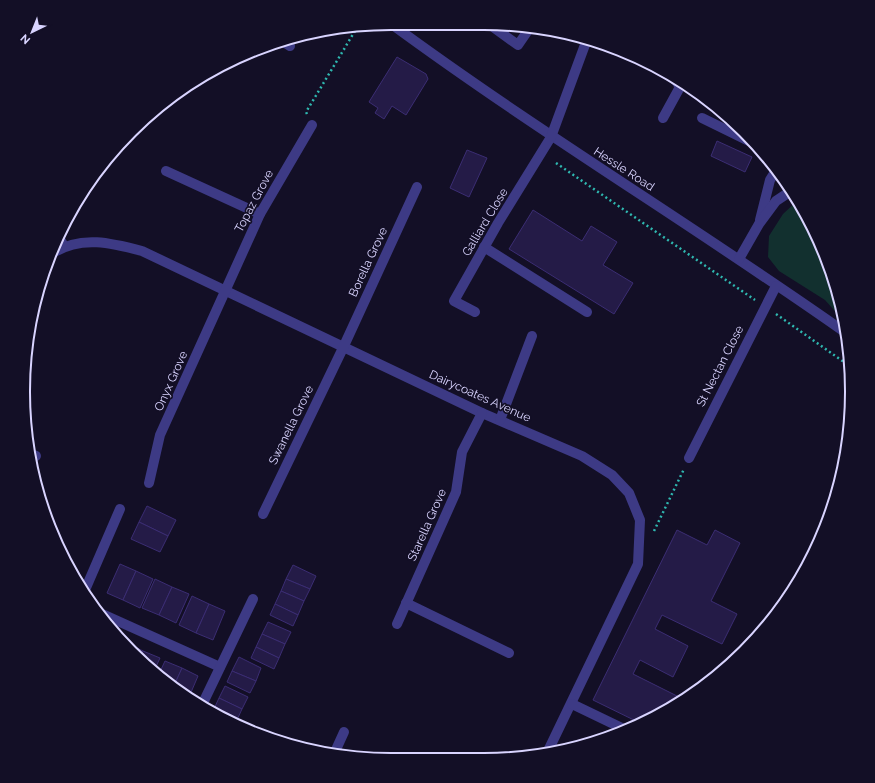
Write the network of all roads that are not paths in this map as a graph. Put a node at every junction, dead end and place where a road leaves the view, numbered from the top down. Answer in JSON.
{"nodes":[{"id":1,"x":400,"y":30,"type":"edge"},
{"id":2,"x":498,"y":31,"type":"edge"},
{"id":3,"x":527,"y":33,"type":"edge"},
{"id":4,"x":585,"y":44,"type":"edge"},
{"id":5,"x":679,"y":88,"type":"edge"},
{"id":6,"x":663,"y":118,"type":"dead end"},
{"id":7,"x":702,"y":118,"type":"dead end"},
{"id":8,"x":312,"y":125,"type":"road end"},
{"id":9,"x":739,"y":136,"type":"edge"},
{"id":10,"x":551,"y":137,"type":"junction"},
{"id":11,"x":166,"y":171,"type":"dead end"},
{"id":12,"x":773,"y":175,"type":"edge"},
{"id":13,"x":417,"y":187,"type":"dead end"},
{"id":14,"x":786,"y":194,"type":"edge"},
{"id":15,"x":260,"y":214,"type":"junction"},
{"id":16,"x":759,"y":224,"type":"junction"},
{"id":17,"x":62,"y":243,"type":"edge"},
{"id":18,"x":64,"y":246,"type":"junction"},
{"id":19,"x":484,"y":247,"type":"junction"},
{"id":20,"x":60,"y":249,"type":"edge"},
{"id":21,"x":739,"y":259,"type":"junction"},
{"id":22,"x":776,"y":286,"type":"junction"},
{"id":23,"x":225,"y":292,"type":"junction"},
{"id":24,"x":475,"y":312,"type":"dead end"},
{"id":25,"x":587,"y":312,"type":"dead end"},
{"id":26,"x":839,"y":330,"type":"edge"},
{"id":27,"x":532,"y":336,"type":"dead end"},
{"id":28,"x":343,"y":348,"type":"junction"},
{"id":29,"x":482,"y":413,"type":"junction"},
{"id":30,"x":500,"y":420,"type":"junction"},
{"id":31,"x":688,"y":458,"type":"road end"},
{"id":32,"x":149,"y":483,"type":"dead end"},
{"id":33,"x":120,"y":509,"type":"dead end"},
{"id":34,"x":263,"y":514,"type":"dead end"},
{"id":35,"x":87,"y":586,"type":"edge"},
{"id":36,"x":253,"y":599,"type":"dead end"},
{"id":37,"x":406,"y":603,"type":"junction"},
{"id":38,"x":109,"y":617,"type":"edge"},
{"id":39,"x":397,"y":624,"type":"dead end"},
{"id":40,"x":509,"y":653,"type":"dead end"},
{"id":41,"x":220,"y":667,"type":"junction"},
{"id":42,"x":204,"y":701,"type":"edge"},
{"id":43,"x":572,"y":704,"type":"junction"},
{"id":44,"x":619,"y":726,"type":"edge"},
{"id":45,"x":344,"y":732,"type":"dead end"},
{"id":46,"x":550,"y":747,"type":"edge"},
{"id":47,"x":336,"y":749,"type":"edge"}],
"edges":[{"from":1,"to":10,"type":"street","name":"Hessle Road"},
{"from":2,"to":3,"type":"street"},
{"from":4,"to":10,"type":"street","name":"Galliard Close"},
{"from":5,"to":6,"type":"street"},
{"from":7,"to":9,"type":"street"},
{"from":8,"to":15,"type":"street","name":"Topaz Grove"},
{"from":10,"to":19,"type":"street","name":"Galliard Close"},
{"from":10,"to":21,"type":"street","name":"Hessle Road"},
{"from":11,"to":15,"type":"street"},
{"from":12,"to":16,"type":"street"},
{"from":13,"to":28,"type":"street","name":"Borella Grove"},
{"from":14,"to":16,"type":"street"},
{"from":15,"to":23,"type":"street","name":"Topaz Grove"},
{"from":16,"to":21,"type":"street"},
{"from":17,"to":18,"type":"street"},
{"from":18,"to":20,"type":"street","name":"Dairycoates Avenue"},
{"from":18,"to":23,"type":"street","name":"Dairycoates Avenue"},
{"from":19,"to":24,"type":"street","name":"Galliard Close"},
{"from":19,"to":25,"type":"street"},
{"from":21,"to":22,"type":"street","name":"Hessle Road"},
{"from":22,"to":26,"type":"street","name":"Hessle Road"},
{"from":22,"to":31,"type":"street","name":"St Nectan Close"},
{"from":23,"to":28,"type":"street","name":"Dairycoates Avenue"},
{"from":23,"to":32,"type":"street","name":"Onyx Grove"},
{"from":27,"to":30,"type":"street"},
{"from":28,"to":29,"type":"street","name":"Dairycoates Avenue"},
{"from":28,"to":34,"type":"street","name":"Swanella Grove"},
{"from":29,"to":30,"type":"street","name":"Dairycoates Avenue"},
{"from":29,"to":37,"type":"street","name":"Starella Grove"},
{"from":30,"to":43,"type":"street","name":"Dairycoates Avenue"},
{"from":33,"to":35,"type":"street"},
{"from":36,"to":41,"type":"street"},
{"from":37,"to":39,"type":"street","name":"Starella Grove"},
{"from":37,"to":40,"type":"street"},
{"from":38,"to":41,"type":"street"},
{"from":41,"to":42,"type":"street"},
{"from":43,"to":44,"type":"street"},
{"from":43,"to":46,"type":"street","name":"Dairycoates Avenue"},
{"from":45,"to":47,"type":"street"}]}
